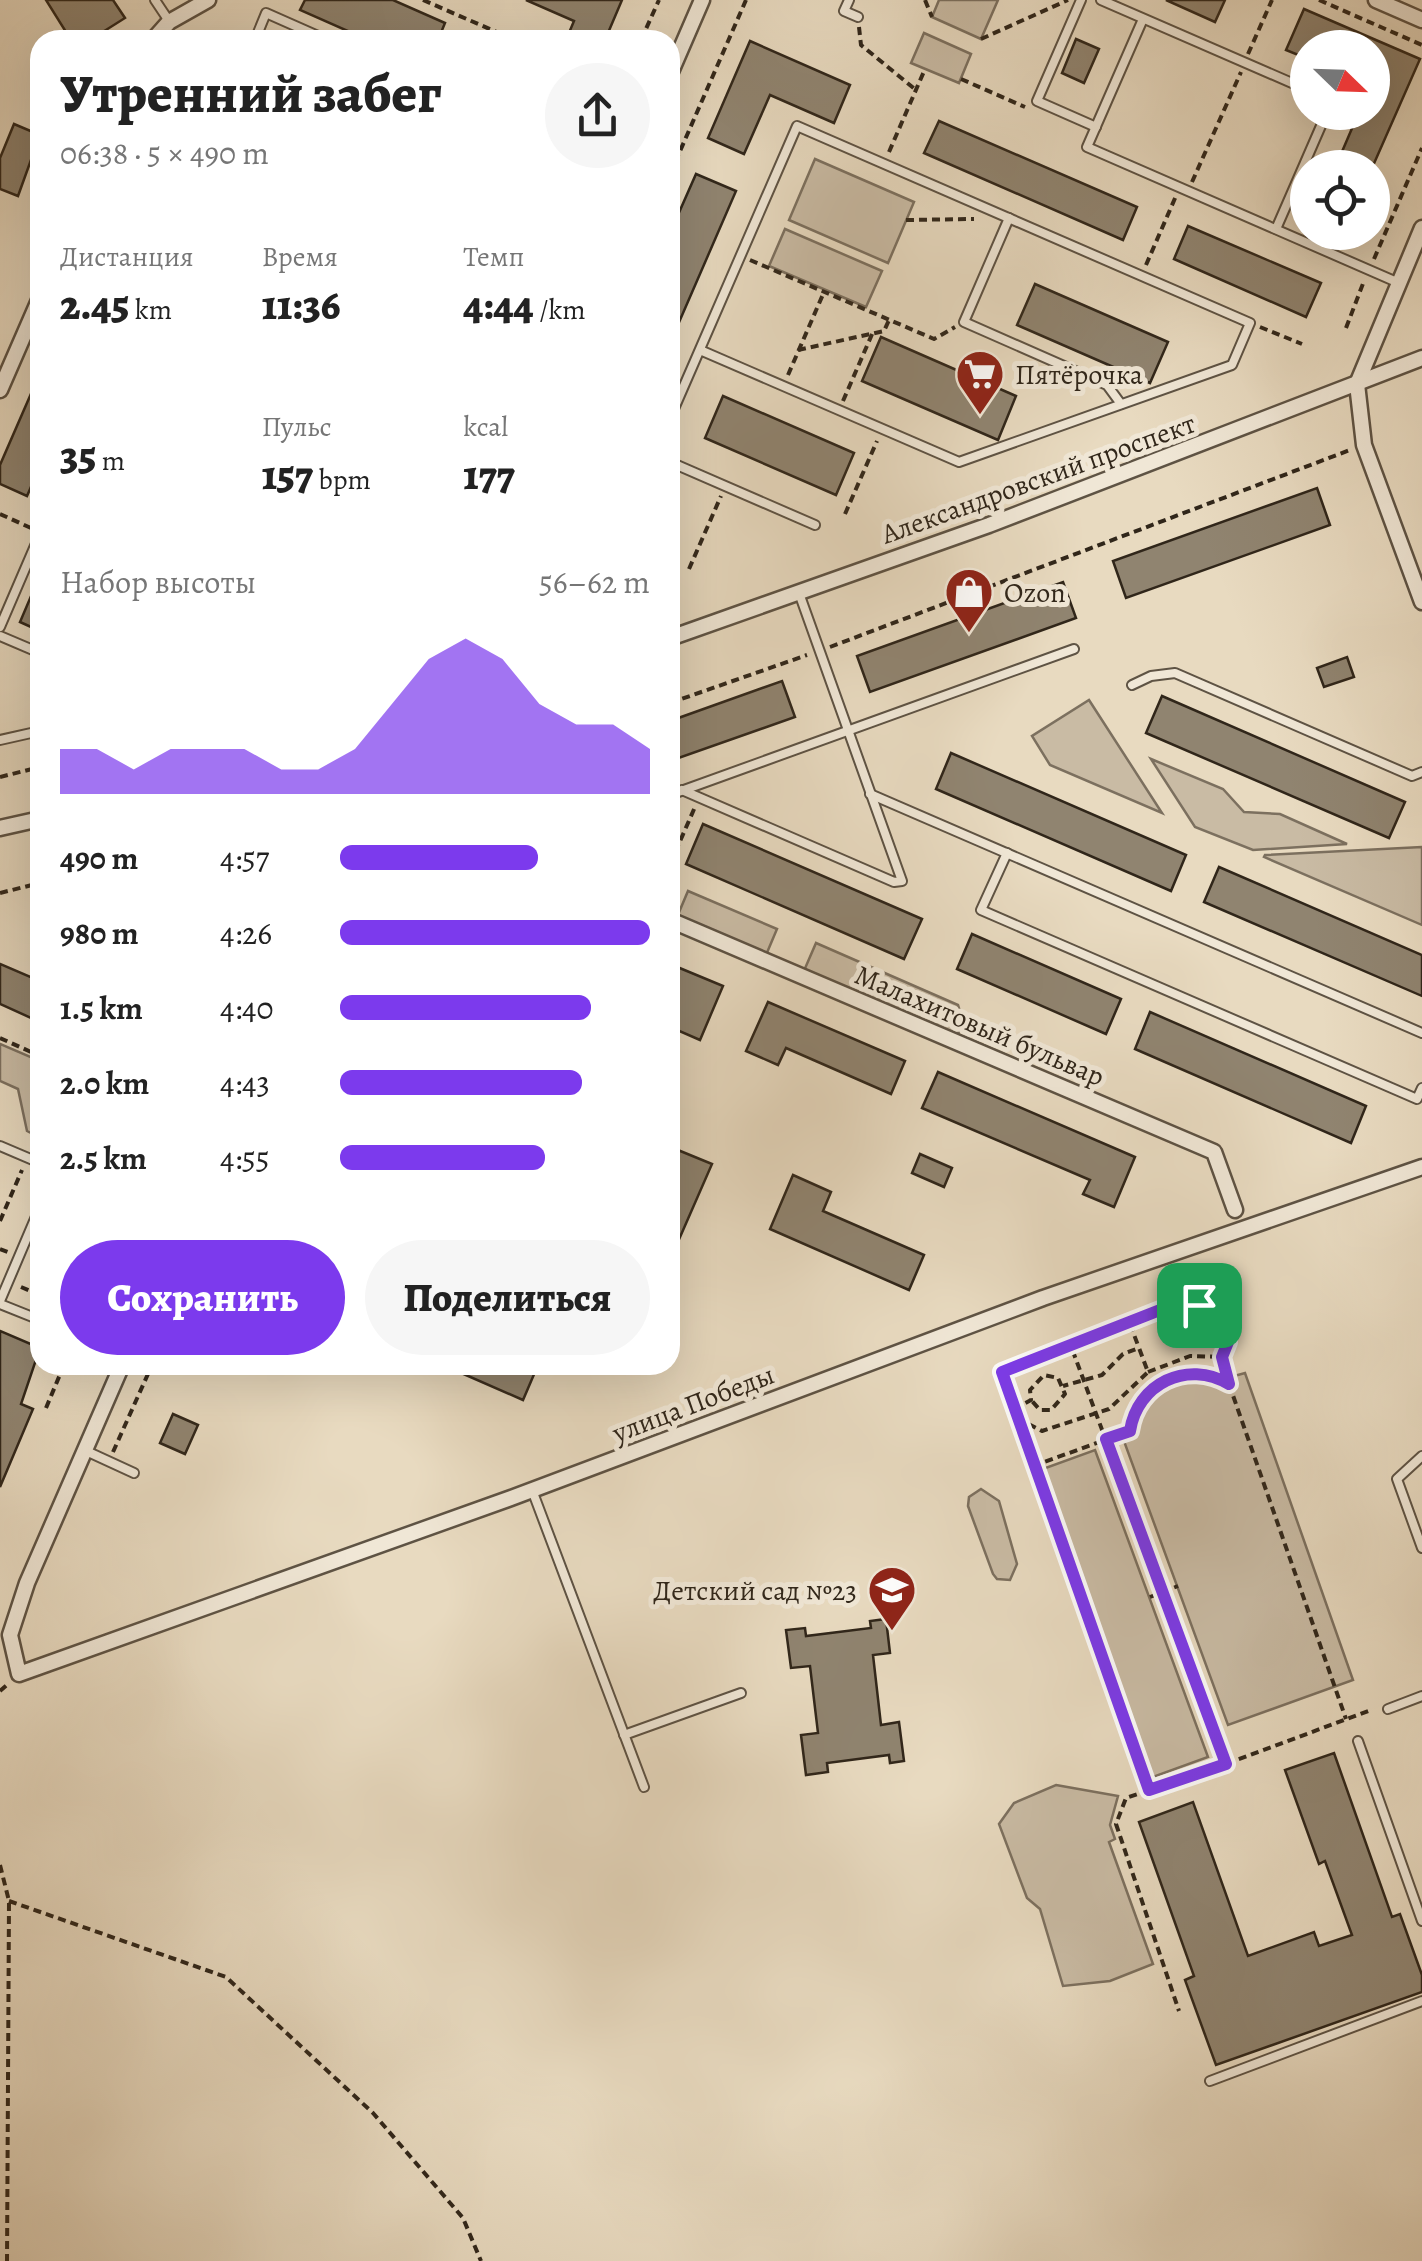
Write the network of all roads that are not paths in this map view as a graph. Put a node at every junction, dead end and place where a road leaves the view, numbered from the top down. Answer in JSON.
{"nodes":[{"id":1,"x":155,"y":0,"type":"edge"},
{"id":2,"x":208,"y":0,"type":"edge"},
{"id":3,"x":702,"y":0,"type":"edge"},
{"id":4,"x":849,"y":0,"type":"edge"},
{"id":5,"x":1081,"y":0,"type":"edge"},
{"id":6,"x":1100,"y":0,"type":"edge"},
{"id":7,"x":1376,"y":0,"type":"edge"},
{"id":8,"x":858,"y":17,"type":"road end"},
{"id":9,"x":1143,"y":18,"type":"junction"},
{"id":10,"x":1422,"y":20,"type":"edge"},
{"id":11,"x":169,"y":22,"type":"junction"},
{"id":12,"x":161,"y":30,"type":"edge"},
{"id":13,"x":258,"y":30,"type":"edge"},
{"id":14,"x":304,"y":30,"type":"edge"},
{"id":15,"x":680,"y":51,"type":"edge"},
{"id":16,"x":1290,"y":82,"type":"edge"},
{"id":17,"x":1096,"y":127,"type":"junction"},
{"id":18,"x":1319,"y":130,"type":"edge"},
{"id":19,"x":1009,"y":218,"type":"junction"},
{"id":20,"x":1422,"y":228,"type":"edge"},
{"id":21,"x":1276,"y":229,"type":"junction"},
{"id":22,"x":1399,"y":283,"type":"junction"},
{"id":23,"x":30,"y":321,"type":"edge"},
{"id":24,"x":700,"y":350,"type":"junction"},
{"id":25,"x":1422,"y":358,"type":"edge"},
{"id":26,"x":1358,"y":384,"type":"junction"},
{"id":27,"x":0,"y":390,"type":"edge"},
{"id":28,"x":682,"y":392,"type":"joint"},
{"id":29,"x":680,"y":396,"type":"edge"},
{"id":30,"x":1122,"y":404,"type":"junction"},
{"id":31,"x":680,"y":466,"type":"edge"},
{"id":32,"x":815,"y":525,"type":"dead end"},
{"id":33,"x":30,"y":567,"type":"edge"},
{"id":34,"x":799,"y":594,"type":"junction"},
{"id":35,"x":1422,"y":602,"type":"edge"},
{"id":36,"x":0,"y":627,"type":"edge"},
{"id":37,"x":680,"y":635,"type":"edge"},
{"id":38,"x":0,"y":636,"type":"edge"},
{"id":39,"x":1074,"y":649,"type":"dead end"},
{"id":40,"x":30,"y":650,"type":"edge"},
{"id":41,"x":1132,"y":685,"type":"dead end"},
{"id":42,"x":848,"y":731,"type":"junction"},
{"id":43,"x":30,"y":733,"type":"edge"},
{"id":44,"x":0,"y":740,"type":"edge"},
{"id":45,"x":1422,"y":772,"type":"edge"},
{"id":46,"x":682,"y":790,"type":"joint"},
{"id":47,"x":870,"y":794,"type":"junction"},
{"id":48,"x":30,"y":821,"type":"edge"},
{"id":49,"x":0,"y":828,"type":"edge"},
{"id":50,"x":1006,"y":853,"type":"junction"},
{"id":51,"x":680,"y":924,"type":"edge"},
{"id":52,"x":1422,"y":1033,"type":"edge"},
{"id":53,"x":1422,"y":1088,"type":"edge"},
{"id":54,"x":0,"y":1146,"type":"edge"},
{"id":55,"x":30,"y":1159,"type":"edge"},
{"id":56,"x":1422,"y":1167,"type":"edge"},
{"id":57,"x":1236,"y":1210,"type":"dead end"},
{"id":58,"x":30,"y":1230,"type":"edge"},
{"id":59,"x":0,"y":1302,"type":"edge"},
{"id":60,"x":30,"y":1316,"type":"edge"},
{"id":61,"x":118,"y":1375,"type":"edge"},
{"id":62,"x":84,"y":1450,"type":"junction"},
{"id":63,"x":1422,"y":1456,"type":"edge"},
{"id":64,"x":134,"y":1473,"type":"dead end"},
{"id":65,"x":532,"y":1490,"type":"junction"},
{"id":66,"x":1422,"y":1548,"type":"edge"},
{"id":67,"x":741,"y":1693,"type":"dead end"},
{"id":68,"x":1422,"y":1696,"type":"edge"},
{"id":69,"x":1388,"y":1709,"type":"dead end"},
{"id":70,"x":624,"y":1736,"type":"junction"},
{"id":71,"x":1358,"y":1741,"type":"dead end"},
{"id":72,"x":644,"y":1788,"type":"dead end"},
{"id":73,"x":1422,"y":1922,"type":"edge"},
{"id":74,"x":1422,"y":2002,"type":"edge"},
{"id":75,"x":1210,"y":2082,"type":"dead end"}],
"edges":[{"from":1,"to":11,"type":"lane"},
{"from":2,"to":11,"type":"street"},
{"from":3,"to":15,"type":"street"},
{"from":4,"to":8,"type":"lane"},
{"from":5,"to":17,"type":"lane"},
{"from":6,"to":9,"type":"lane"},
{"from":7,"to":10,"type":"street"},
{"from":9,"to":16,"type":"lane"},
{"from":9,"to":17,"type":"lane"},
{"from":11,"to":12,"type":"street"},
{"from":13,"to":14,"type":"lane"},
{"from":17,"to":21,"type":"lane"},
{"from":18,"to":21,"type":"lane"},
{"from":19,"to":24,"type":"lane"},
{"from":19,"to":30,"type":"lane"},
{"from":19,"to":30,"type":"lane"},
{"from":20,"to":22,"type":"street"},
{"from":21,"to":22,"type":"lane"},
{"from":22,"to":26,"type":"street"},
{"from":23,"to":27,"type":"street"},
{"from":24,"to":28,"type":"lane"},
{"from":24,"to":30,"type":"lane"},
{"from":25,"to":26,"type":"street","name":"Александровский проспект"},
{"from":26,"to":34,"type":"street","name":"Александровский проспект"},
{"from":26,"to":35,"type":"street"},
{"from":28,"to":29,"type":"lane"},
{"from":31,"to":32,"type":"lane"},
{"from":33,"to":36,"type":"lane"},
{"from":34,"to":37,"type":"street","name":"Александровский проспект"},
{"from":34,"to":42,"type":"lane"},
{"from":38,"to":40,"type":"lane"},
{"from":39,"to":42,"type":"lane"},
{"from":41,"to":45,"type":"lane"},
{"from":42,"to":46,"type":"lane"},
{"from":42,"to":47,"type":"lane"},
{"from":43,"to":44,"type":"lane"},
{"from":46,"to":47,"type":"lane"},
{"from":47,"to":50,"type":"lane"},
{"from":48,"to":49,"type":"street"},
{"from":50,"to":52,"type":"lane"},
{"from":50,"to":53,"type":"lane"},
{"from":51,"to":57,"type":"street","name":"Малахитовый бульвар"},
{"from":54,"to":55,"type":"lane"},
{"from":56,"to":65,"type":"street","name":"улица Победы"},
{"from":58,"to":59,"type":"lane"},
{"from":59,"to":60,"type":"lane"},
{"from":61,"to":62,"type":"street"},
{"from":62,"to":64,"type":"lane"},
{"from":62,"to":65,"type":"street","name":"улица Победы"},
{"from":63,"to":66,"type":"lane"},
{"from":65,"to":70,"type":"lane"},
{"from":67,"to":70,"type":"lane"},
{"from":68,"to":69,"type":"lane"},
{"from":70,"to":72,"type":"lane"},
{"from":71,"to":73,"type":"lane"},
{"from":74,"to":75,"type":"lane"}]}
